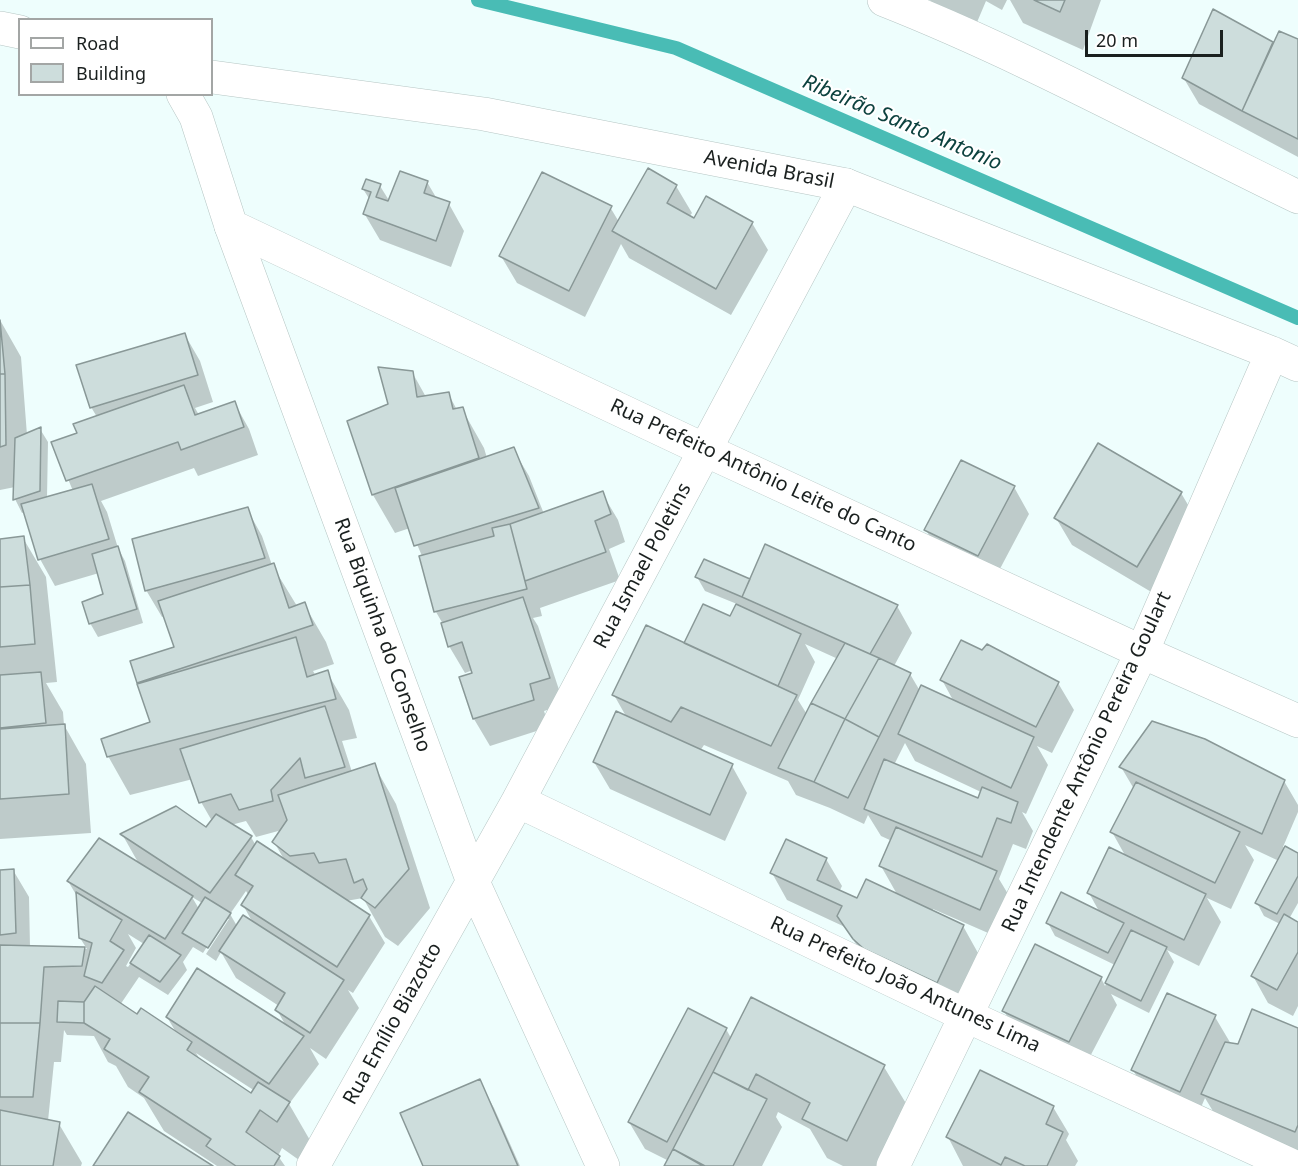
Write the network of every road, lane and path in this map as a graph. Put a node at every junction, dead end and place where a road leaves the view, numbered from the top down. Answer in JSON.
{"nodes":[{"id":1,"x":884,"y":0,"type":"edge"},
{"id":2,"x":0,"y":28,"type":"edge"},
{"id":3,"x":18,"y":32,"type":"edge"},
{"id":4,"x":213,"y":77,"type":"edge"},
{"id":5,"x":184,"y":96,"type":"edge"},
{"id":6,"x":846,"y":185,"type":"junction"},
{"id":7,"x":1298,"y":197,"type":"edge"},
{"id":8,"x":231,"y":226,"type":"junction"},
{"id":9,"x":1285,"y":359,"type":"edge"},
{"id":10,"x":704,"y":449,"type":"junction"},
{"id":11,"x":1142,"y":652,"type":"junction"},
{"id":12,"x":1298,"y":721,"type":"edge"},
{"id":13,"x":518,"y":801,"type":"junction"},
{"id":14,"x":473,"y":882,"type":"junction"},
{"id":15,"x":967,"y":1016,"type":"junction"},
{"id":16,"x":313,"y":1166,"type":"edge"},
{"id":17,"x":603,"y":1166,"type":"edge"},
{"id":18,"x":893,"y":1166,"type":"edge"},
{"id":19,"x":1293,"y":1166,"type":"edge"}],
"edges":[{"from":1,"to":7,"type":"street"},
{"from":2,"to":3,"type":"street"},
{"from":4,"to":6,"type":"street","name":"Avenida Brasil"},
{"from":5,"to":8,"type":"street","name":"Rua Biquinha do Conselho"},
{"from":6,"to":9,"type":"street","name":"Avenida Brasil"},
{"from":6,"to":10,"type":"street","name":"Rua Ismael Poletins"},
{"from":8,"to":10,"type":"street","name":"Rua Prefeito Antônio Leite do Canto"},
{"from":8,"to":14,"type":"street","name":"Rua Biquinha do Conselho"},
{"from":9,"to":11,"type":"street","name":"Rua Intendente Antônio Pereira Goulart"},
{"from":10,"to":11,"type":"street","name":"Rua Prefeito Antônio Leite do Canto"},
{"from":10,"to":13,"type":"street","name":"Rua Ismael Poletins"},
{"from":11,"to":12,"type":"street","name":"Rua Prefeito Antônio Leite do Canto"},
{"from":11,"to":15,"type":"street","name":"Rua Intendente Antônio Pereira Goulart"},
{"from":13,"to":14,"type":"street","name":"Rua Ismael Poletins"},
{"from":13,"to":15,"type":"street","name":"Rua Prefeito João Antunes Lima"},
{"from":14,"to":16,"type":"street","name":"Rua Emílio Biazotto"},
{"from":14,"to":17,"type":"street","name":"Rua Biquinha do Conselho"},
{"from":15,"to":18,"type":"street","name":"Rua Intendente Antônio Pereira Goulart"},
{"from":15,"to":19,"type":"street","name":"Rua Prefeito João Antunes Lima"}]}
